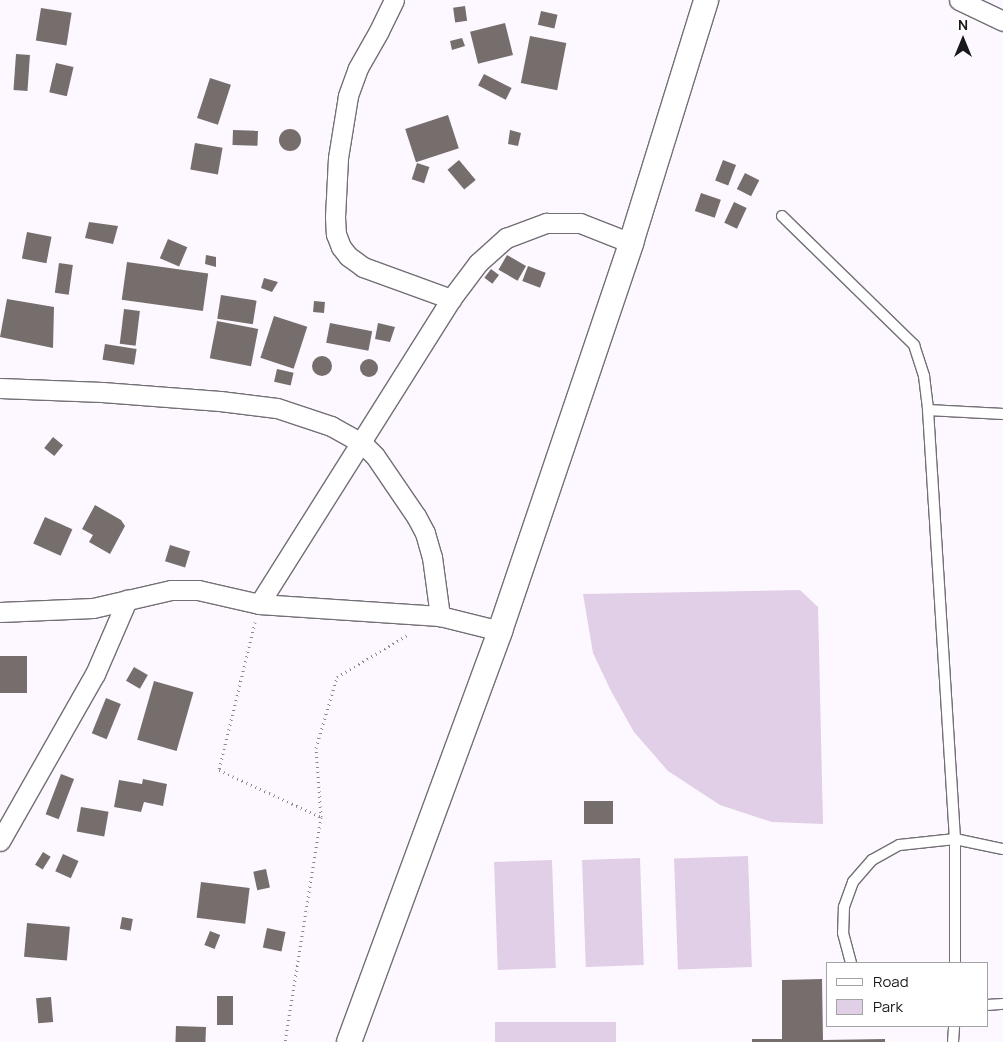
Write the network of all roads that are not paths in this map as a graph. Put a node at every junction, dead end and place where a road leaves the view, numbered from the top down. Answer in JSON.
{"nodes":[{"id":1,"x":394,"y":0,"type":"edge"},
{"id":2,"x":706,"y":0,"type":"edge"},
{"id":3,"x":959,"y":0,"type":"edge"},
{"id":4,"x":1003,"y":21,"type":"edge"},
{"id":5,"x":782,"y":216,"type":"dead end"},
{"id":6,"x":630,"y":243,"type":"junction"},
{"id":7,"x":451,"y":299,"type":"junction"},
{"id":8,"x":0,"y":388,"type":"edge"},
{"id":9,"x":928,"y":410,"type":"junction"},
{"id":10,"x":1003,"y":414,"type":"edge"},
{"id":11,"x":362,"y":443,"type":"junction"},
{"id":12,"x":127,"y":600,"type":"junction"},
{"id":13,"x":259,"y":604,"type":"junction"},
{"id":14,"x":0,"y":612,"type":"edge"},
{"id":15,"x":440,"y":616,"type":"junction"},
{"id":16,"x":500,"y":631,"type":"junction"},
{"id":17,"x":955,"y":839,"type":"junction"},
{"id":18,"x":0,"y":841,"type":"edge"},
{"id":19,"x":1003,"y":849,"type":"edge"},
{"id":20,"x":851,"y":962,"type":"edge"},
{"id":21,"x":955,"y":962,"type":"edge"},
{"id":22,"x":1003,"y":1004,"type":"edge"},
{"id":23,"x":988,"y":1005,"type":"edge"},
{"id":24,"x":954,"y":1027,"type":"edge"},
{"id":25,"x":349,"y":1042,"type":"edge"},
{"id":26,"x":953,"y":1042,"type":"edge"}],
"edges":[{"from":1,"to":7,"type":"street"},
{"from":2,"to":6,"type":"street"},
{"from":3,"to":4,"type":"street"},
{"from":5,"to":9,"type":"lane"},
{"from":6,"to":7,"type":"street"},
{"from":6,"to":16,"type":"street"},
{"from":7,"to":11,"type":"street"},
{"from":8,"to":11,"type":"street"},
{"from":9,"to":10,"type":"lane"},
{"from":9,"to":17,"type":"lane"},
{"from":11,"to":13,"type":"street"},
{"from":11,"to":15,"type":"street"},
{"from":12,"to":13,"type":"street"},
{"from":12,"to":14,"type":"street"},
{"from":12,"to":18,"type":"street"},
{"from":13,"to":15,"type":"street"},
{"from":15,"to":16,"type":"street"},
{"from":16,"to":25,"type":"street"},
{"from":17,"to":19,"type":"lane"},
{"from":17,"to":20,"type":"lane"},
{"from":17,"to":21,"type":"lane"},
{"from":22,"to":23,"type":"lane"},
{"from":24,"to":26,"type":"lane"}]}
